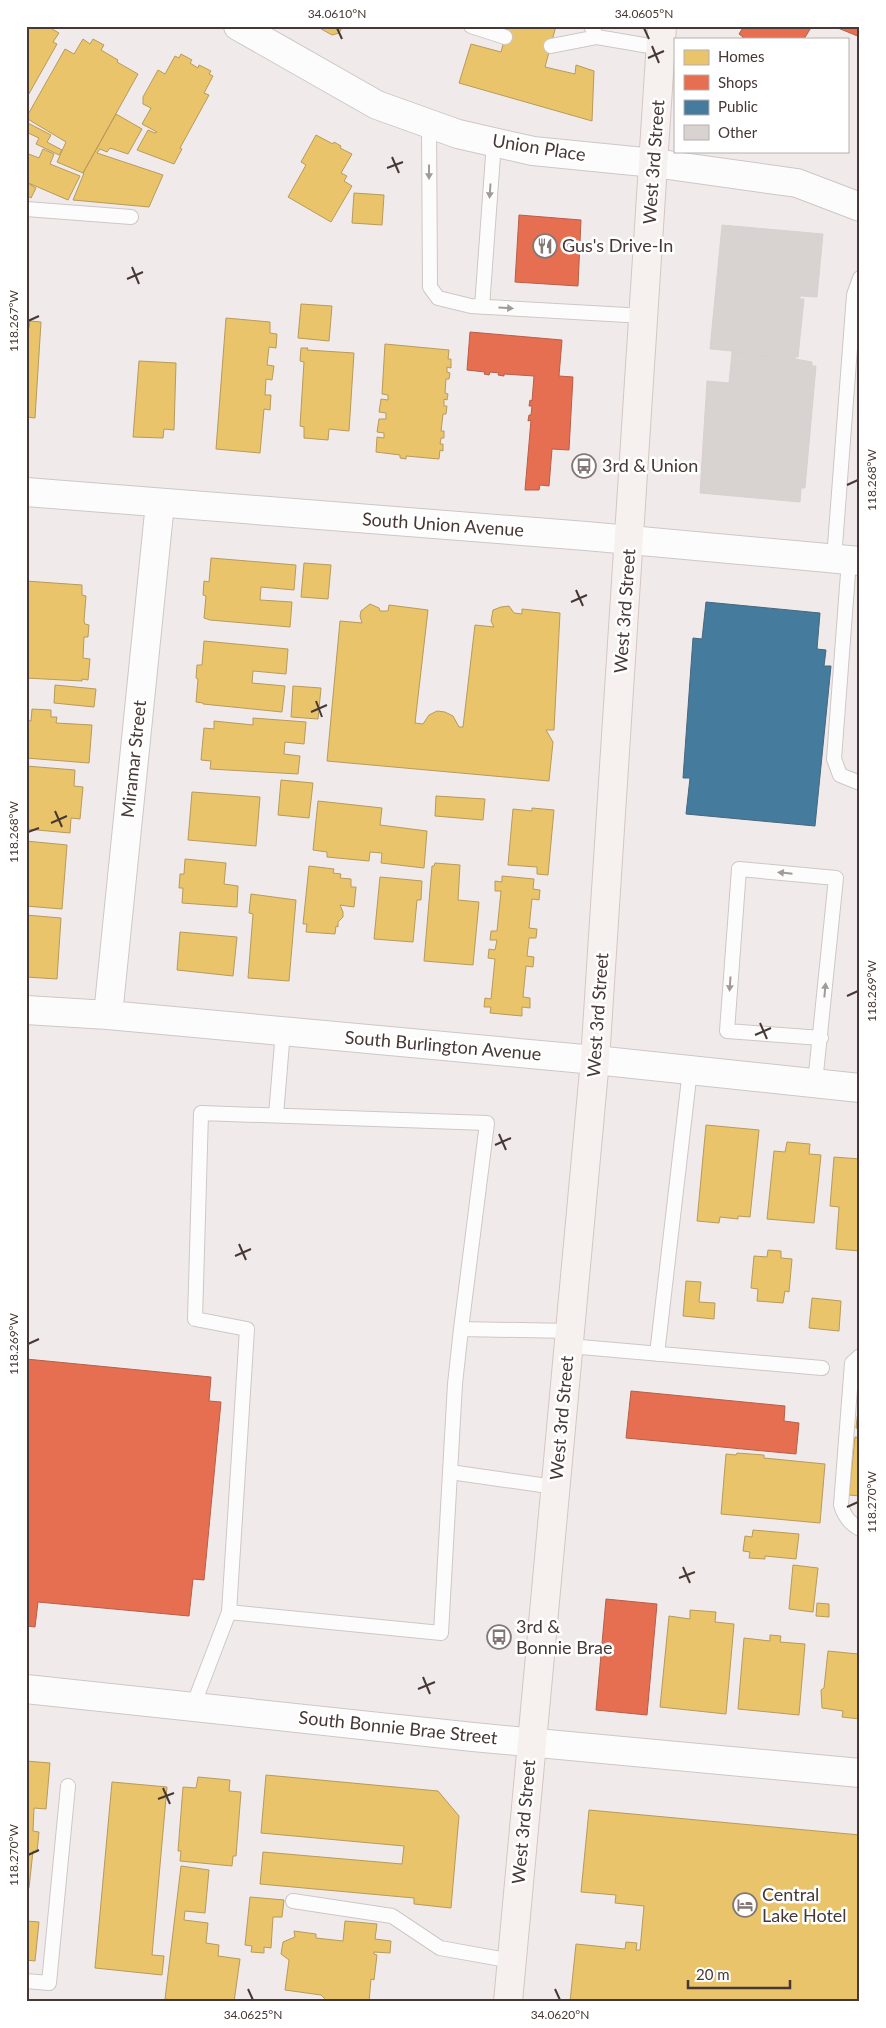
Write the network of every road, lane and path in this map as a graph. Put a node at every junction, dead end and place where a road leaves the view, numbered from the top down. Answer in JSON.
{"nodes":[{"id":1,"x":238,"y":26,"type":"edge"},
{"id":2,"x":471,"y":26,"type":"edge"},
{"id":3,"x":594,"y":32,"type":"edge"},
{"id":4,"x":505,"y":37,"type":"dead end"},
{"id":5,"x":662,"y":37,"type":"edge"},
{"id":6,"x":551,"y":46,"type":"dead end"},
{"id":7,"x":429,"y":124,"type":"junction"},
{"id":8,"x":494,"y":142,"type":"junction"},
{"id":9,"x":654,"y":163,"type":"junction"},
{"id":10,"x":860,"y":207,"type":"edge"},
{"id":11,"x":26,"y":209,"type":"edge"},
{"id":12,"x":131,"y":217,"type":"dead end"},
{"id":13,"x":860,"y":278,"type":"edge"},
{"id":14,"x":482,"y":307,"type":"junction"},
{"id":15,"x":644,"y":316,"type":"junction"},
{"id":16,"x":26,"y":492,"type":"edge"},
{"id":17,"x":160,"y":503,"type":"junction"},
{"id":18,"x":630,"y":540,"type":"junction"},
{"id":19,"x":848,"y":560,"type":"edge"},
{"id":20,"x":860,"y":783,"type":"edge"},
{"id":21,"x":26,"y":1010,"type":"edge"},
{"id":22,"x":108,"y":1015,"type":"junction"},
{"id":23,"x":283,"y":1031,"type":"junction"},
{"id":24,"x":821,"y":1038,"type":"junction"},
{"id":25,"x":595,"y":1060,"type":"junction"},
{"id":26,"x":690,"y":1070,"type":"junction"},
{"id":27,"x":815,"y":1083,"type":"junction"},
{"id":28,"x":860,"y":1088,"type":"edge"},
{"id":29,"x":276,"y":1115,"type":"junction"},
{"id":30,"x":460,"y":1328,"type":"junction"},
{"id":31,"x":569,"y":1338,"type":"junction"},
{"id":32,"x":657,"y":1354,"type":"junction"},
{"id":33,"x":860,"y":1356,"type":"edge"},
{"id":34,"x":822,"y":1368,"type":"dead end"},
{"id":35,"x":450,"y":1472,"type":"junction"},
{"id":36,"x":556,"y":1487,"type":"junction"},
{"id":37,"x":860,"y":1529,"type":"edge"},
{"id":38,"x":229,"y":1612,"type":"junction"},
{"id":39,"x":26,"y":1689,"type":"edge"},
{"id":40,"x":193,"y":1706,"type":"junction"},
{"id":41,"x":532,"y":1742,"type":"junction"},
{"id":42,"x":860,"y":1773,"type":"edge"},
{"id":43,"x":68,"y":1786,"type":"dead end"},
{"id":44,"x":293,"y":1901,"type":"dead end"},
{"id":45,"x":512,"y":1960,"type":"junction"},
{"id":46,"x":26,"y":1981,"type":"edge"},
{"id":47,"x":508,"y":2002,"type":"edge"}],
"edges":[{"from":1,"to":7,"type":"street","name":"Union Place"},
{"from":2,"to":4,"type":"lane"},
{"from":3,"to":5,"type":"lane"},
{"from":3,"to":6,"type":"lane"},
{"from":5,"to":9,"type":"main road","name":"West 3rd Street"},
{"from":7,"to":8,"type":"street","name":"Union Place"},
{"from":7,"to":14,"type":"lane","one_way":true},
{"from":8,"to":9,"type":"street","name":"Union Place"},
{"from":8,"to":14,"type":"lane","one_way":true},
{"from":9,"to":10,"type":"street","name":"Union Place"},
{"from":9,"to":15,"type":"main road","name":"West 3rd Street"},
{"from":11,"to":12,"type":"lane"},
{"from":13,"to":19,"type":"lane"},
{"from":14,"to":15,"type":"lane","one_way":true},
{"from":15,"to":18,"type":"main road","name":"West 3rd Street"},
{"from":16,"to":17,"type":"street","name":"South Union Avenue"},
{"from":17,"to":18,"type":"street","name":"South Union Avenue"},
{"from":17,"to":22,"type":"street","name":"Miramar Street"},
{"from":18,"to":19,"type":"street","name":"South Union Avenue"},
{"from":18,"to":25,"type":"main road","name":"West 3rd Street"},
{"from":19,"to":20,"type":"lane"},
{"from":21,"to":22,"type":"street","name":"South Burlington Avenue"},
{"from":22,"to":23,"type":"street","name":"South Burlington Avenue"},
{"from":23,"to":25,"type":"street","name":"South Burlington Avenue"},
{"from":23,"to":29,"type":"lane"},
{"from":24,"to":24,"type":"lane","one_way":true},
{"from":24,"to":27,"type":"lane"},
{"from":25,"to":26,"type":"street","name":"South Burlington Avenue"},
{"from":25,"to":31,"type":"main road","name":"West 3rd Street"},
{"from":26,"to":27,"type":"street","name":"South Burlington Avenue"},
{"from":26,"to":32,"type":"lane"},
{"from":27,"to":28,"type":"street","name":"South Burlington Avenue"},
{"from":29,"to":30,"type":"lane"},
{"from":29,"to":38,"type":"lane"},
{"from":30,"to":31,"type":"lane"},
{"from":30,"to":35,"type":"lane"},
{"from":31,"to":32,"type":"lane"},
{"from":31,"to":36,"type":"main road","name":"West 3rd Street"},
{"from":32,"to":34,"type":"lane"},
{"from":33,"to":37,"type":"lane"},
{"from":35,"to":36,"type":"lane"},
{"from":35,"to":38,"type":"lane"},
{"from":36,"to":41,"type":"main road","name":"West 3rd Street"},
{"from":38,"to":40,"type":"lane"},
{"from":39,"to":40,"type":"street","name":"South Bonnie Brae Street"},
{"from":40,"to":41,"type":"street","name":"South Bonnie Brae Street"},
{"from":41,"to":42,"type":"street","name":"South Bonnie Brae Street"},
{"from":41,"to":45,"type":"main road","name":"West 3rd Street"},
{"from":43,"to":46,"type":"lane"},
{"from":44,"to":45,"type":"lane"},
{"from":45,"to":47,"type":"main road","name":"West 3rd Street"}]}
